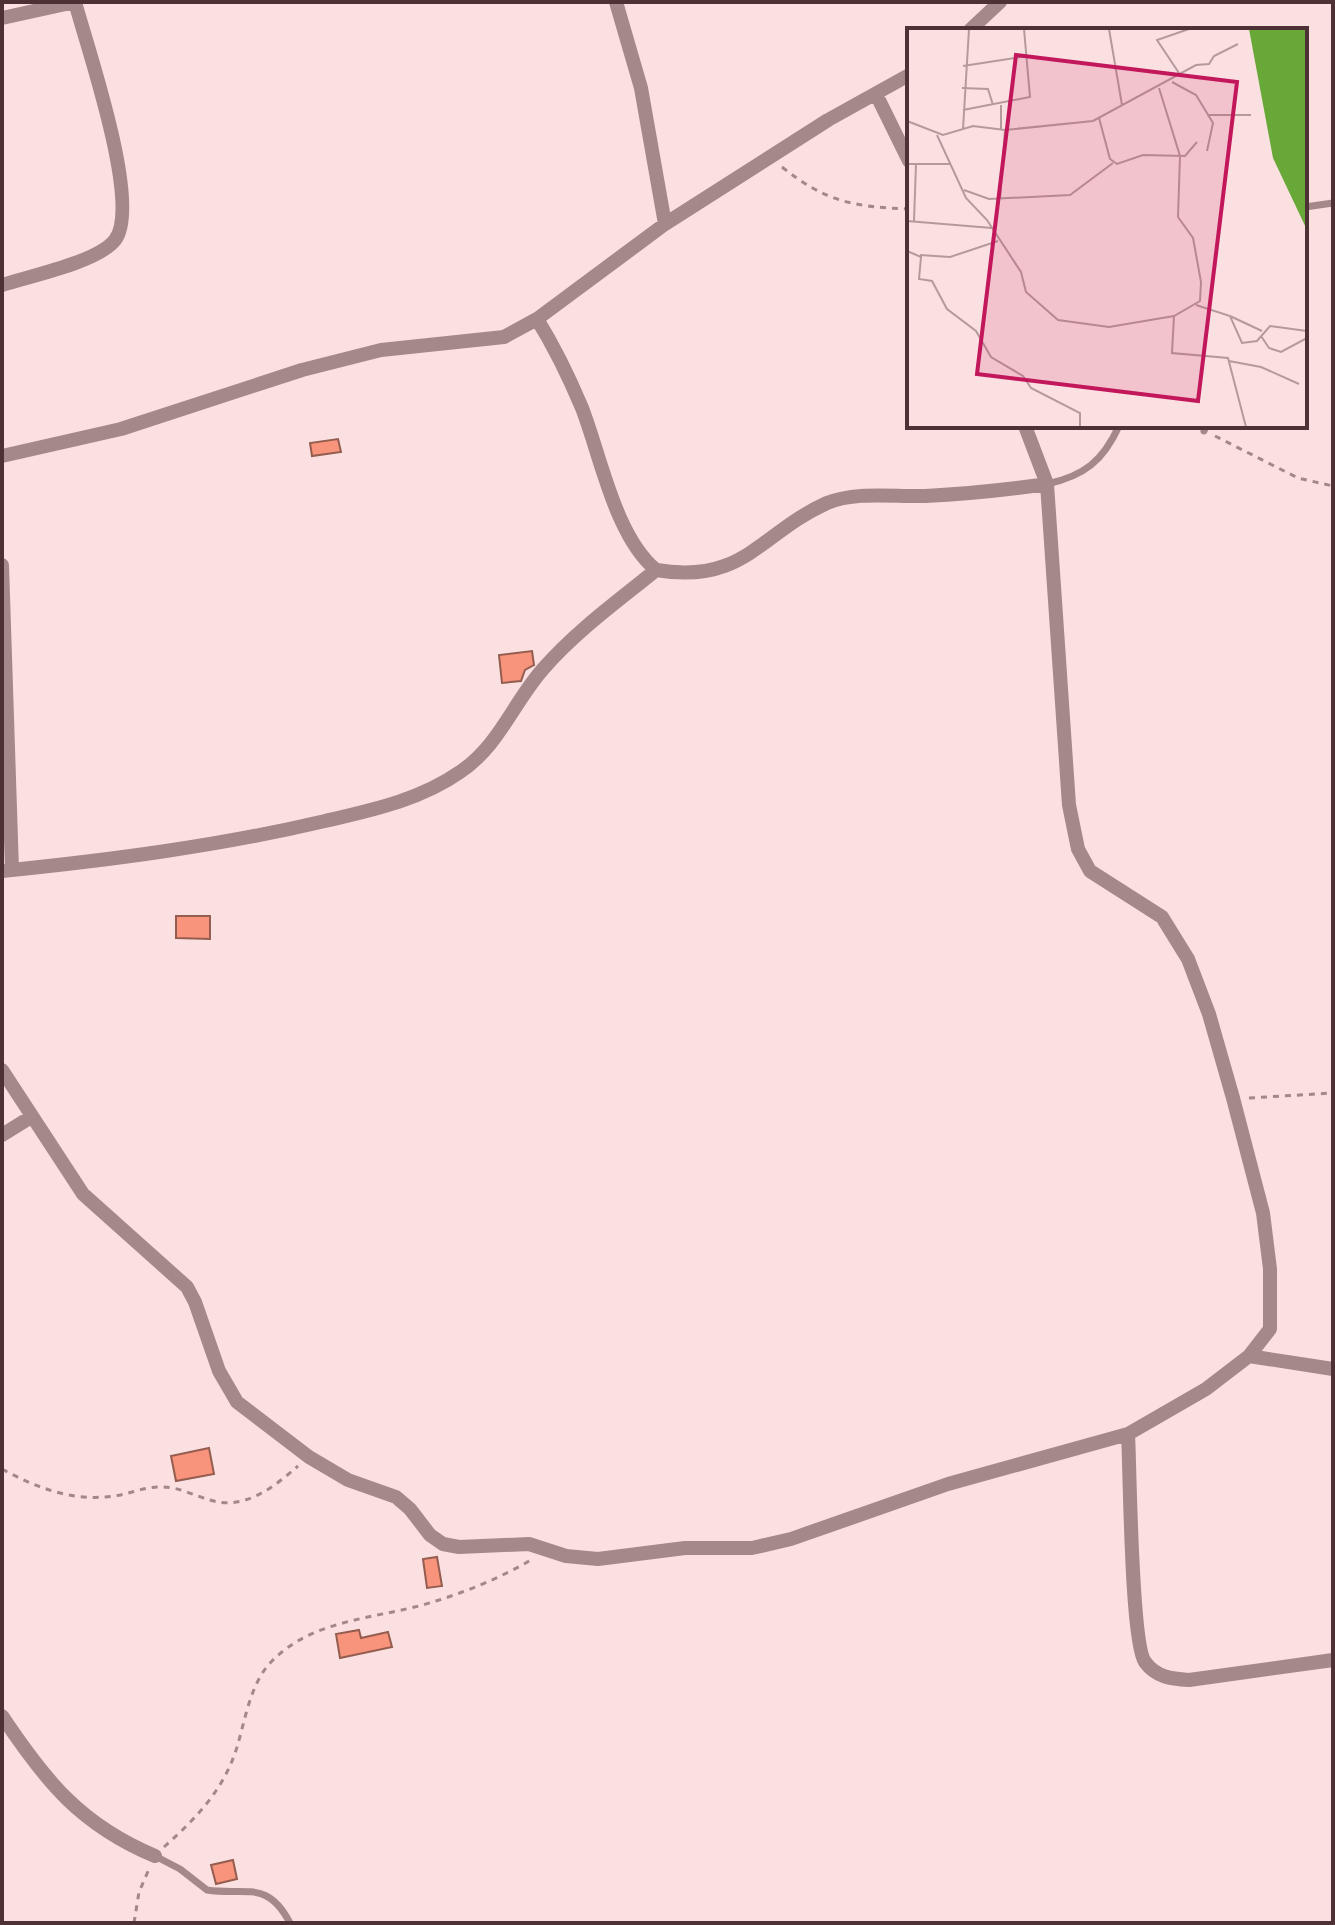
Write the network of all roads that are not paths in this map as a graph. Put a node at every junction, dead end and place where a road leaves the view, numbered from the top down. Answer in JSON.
{"nodes":[{"id":1,"x":75,"y":2,"type":"edge"},
{"id":2,"x":616,"y":2,"type":"edge"},
{"id":3,"x":995,"y":4,"type":"edge"},
{"id":4,"x":2,"y":18,"type":"edge"},
{"id":5,"x":972,"y":28,"type":"edge"},
{"id":6,"x":907,"y":76,"type":"edge"},
{"id":7,"x":876,"y":94,"type":"junction"},
{"id":8,"x":907,"y":157,"type":"edge"},
{"id":9,"x":1333,"y":203,"type":"edge"},
{"id":10,"x":1307,"y":207,"type":"edge"},
{"id":11,"x":665,"y":224,"type":"junction"},
{"id":12,"x":2,"y":285,"type":"edge"},
{"id":13,"x":537,"y":319,"type":"junction"},
{"id":14,"x":1026,"y":428,"type":"edge"},
{"id":15,"x":1118,"y":428,"type":"edge"},
{"id":16,"x":2,"y":456,"type":"edge"},
{"id":17,"x":1047,"y":484,"type":"junction"},
{"id":18,"x":2,"y":565,"type":"edge"},
{"id":19,"x":656,"y":570,"type":"junction"},
{"id":20,"x":7,"y":870,"type":"edge"},
{"id":21,"x":2,"y":1070,"type":"edge"},
{"id":22,"x":31,"y":1117,"type":"junction"},
{"id":23,"x":2,"y":1135,"type":"edge"},
{"id":24,"x":1249,"y":1356,"type":"junction"},
{"id":25,"x":1333,"y":1369,"type":"edge"},
{"id":26,"x":1128,"y":1434,"type":"junction"},
{"id":27,"x":1333,"y":1660,"type":"edge"},
{"id":28,"x":2,"y":1716,"type":"edge"},
{"id":29,"x":155,"y":1856,"type":"joint"},
{"id":30,"x":290,"y":1923,"type":"edge"}],
"edges":[{"from":1,"to":4,"type":"street"},
{"from":1,"to":12,"type":"street"},
{"from":2,"to":11,"type":"street"},
{"from":3,"to":5,"type":"street"},
{"from":6,"to":7,"type":"street"},
{"from":7,"to":8,"type":"street"},
{"from":7,"to":11,"type":"street"},
{"from":9,"to":10,"type":"lane"},
{"from":11,"to":13,"type":"street"},
{"from":13,"to":16,"type":"street"},
{"from":13,"to":19,"type":"street"},
{"from":14,"to":17,"type":"street"},
{"from":15,"to":17,"type":"lane"},
{"from":17,"to":19,"type":"street"},
{"from":17,"to":24,"type":"street"},
{"from":18,"to":20,"type":"street"},
{"from":19,"to":20,"type":"street"},
{"from":21,"to":22,"type":"street"},
{"from":22,"to":23,"type":"street"},
{"from":22,"to":26,"type":"street"},
{"from":24,"to":25,"type":"street"},
{"from":24,"to":26,"type":"street"},
{"from":26,"to":27,"type":"street"},
{"from":28,"to":29,"type":"street"},
{"from":29,"to":30,"type":"lane"}]}
